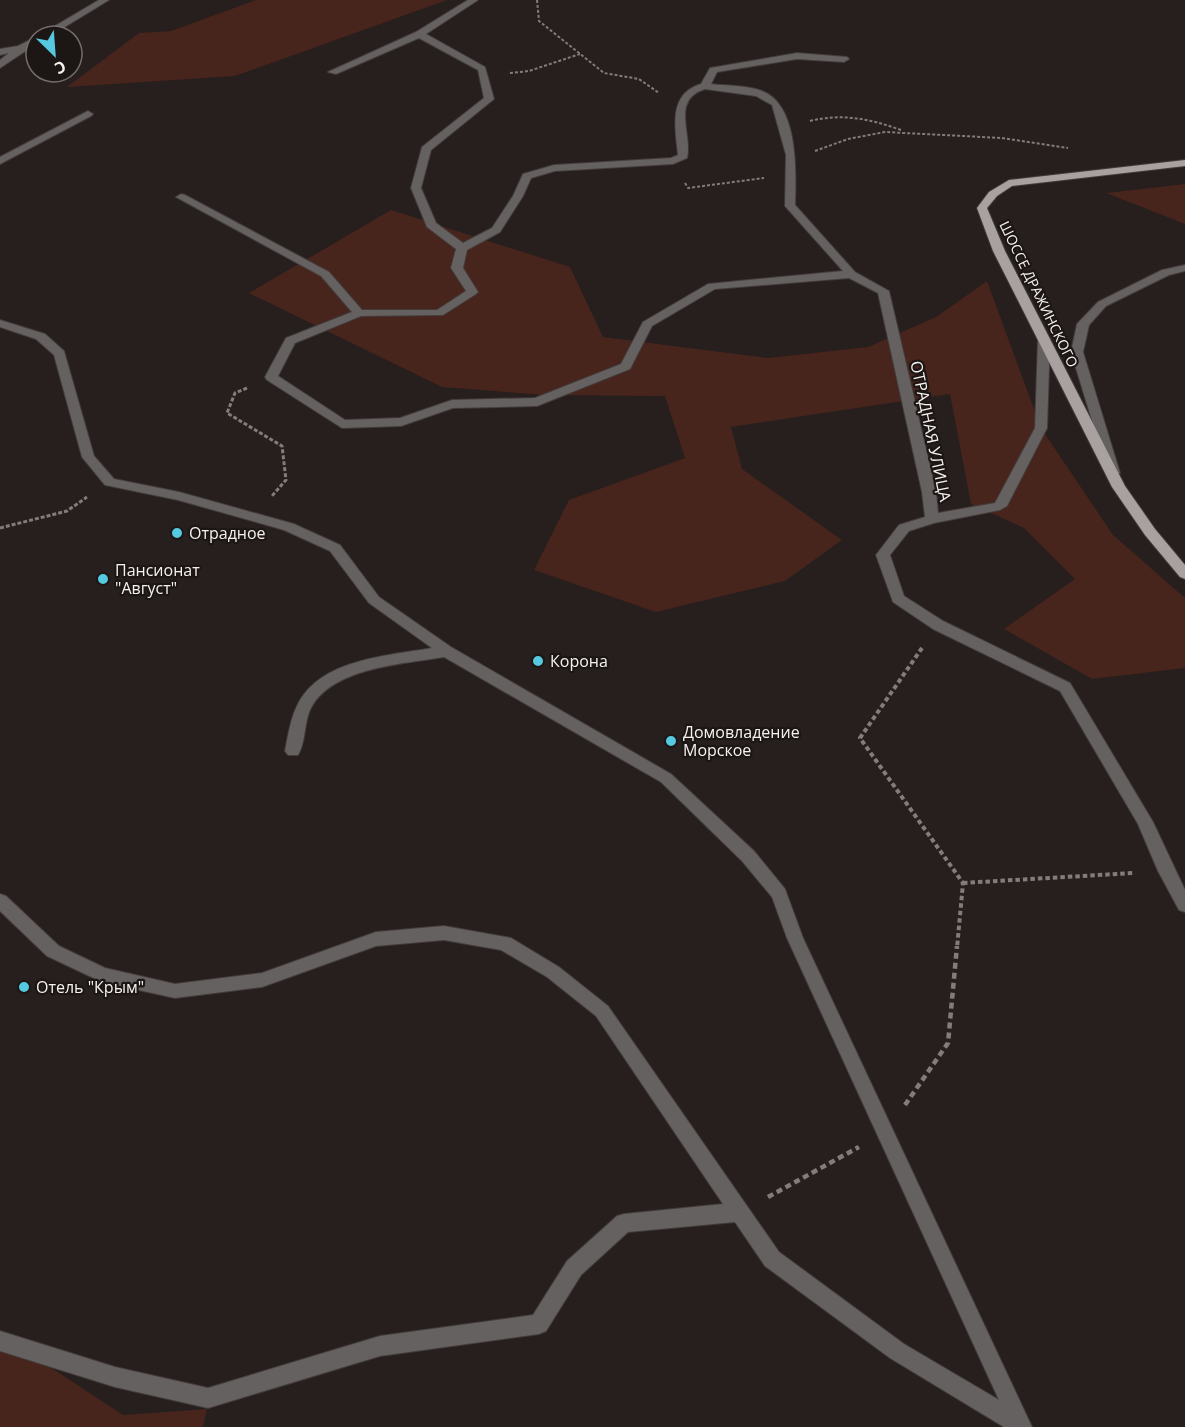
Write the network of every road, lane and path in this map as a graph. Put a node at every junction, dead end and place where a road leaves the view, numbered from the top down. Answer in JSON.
{"nodes":[{"id":1,"x":105,"y":0,"type":"edge"},
{"id":2,"x":474,"y":0,"type":"edge"},
{"id":3,"x":537,"y":0,"type":"edge"},
{"id":4,"x":64,"y":24,"type":"edge"},
{"id":5,"x":419,"y":34,"type":"junction"},
{"id":6,"x":24,"y":46,"type":"edge"},
{"id":7,"x":21,"y":48,"type":"junction"},
{"id":8,"x":0,"y":52,"type":"edge"},
{"id":9,"x":581,"y":54,"type":"junction"},
{"id":10,"x":844,"y":59,"type":"dead end"},
{"id":11,"x":0,"y":65,"type":"edge"},
{"id":12,"x":333,"y":72,"type":"dead end"},
{"id":13,"x":484,"y":76,"type":"junction"},
{"id":14,"x":705,"y":86,"type":"junction"},
{"id":15,"x":681,"y":105,"type":"junction"},
{"id":16,"x":88,"y":114,"type":"dead end"},
{"id":17,"x":783,"y":129,"type":"junction"},
{"id":18,"x":906,"y":132,"type":"junction"},
{"id":19,"x":1074,"y":149,"type":"dead end"},
{"id":20,"x":791,"y":155,"type":"junction"},
{"id":21,"x":0,"y":161,"type":"edge"},
{"id":22,"x":673,"y":161,"type":"junction"},
{"id":23,"x":1185,"y":163,"type":"edge"},
{"id":24,"x":790,"y":174,"type":"junction"},
{"id":25,"x":181,"y":197,"type":"dead end"},
{"id":26,"x":462,"y":248,"type":"junction"},
{"id":27,"x":1185,"y":268,"type":"edge"},
{"id":28,"x":852,"y":274,"type":"junction"},
{"id":29,"x":360,"y":313,"type":"junction"},
{"id":30,"x":0,"y":323,"type":"edge"},
{"id":31,"x":1044,"y":339,"type":"junction"},
{"id":32,"x":227,"y":413,"type":"dead end"},
{"id":33,"x":286,"y":480,"type":"dead end"},
{"id":34,"x":110,"y":482,"type":"junction"},
{"id":35,"x":1119,"y":487,"type":"junction"},
{"id":36,"x":932,"y":519,"type":"junction"},
{"id":37,"x":0,"y":528,"type":"edge"},
{"id":38,"x":1185,"y":574,"type":"edge"},
{"id":39,"x":938,"y":625,"type":"junction"},
{"id":40,"x":446,"y":651,"type":"junction"},
{"id":41,"x":293,"y":751,"type":"dead end"},
{"id":42,"x":1166,"y":871,"type":"junction"},
{"id":43,"x":963,"y":883,"type":"junction"},
{"id":44,"x":0,"y":901,"type":"edge"},
{"id":45,"x":1185,"y":905,"type":"edge"},
{"id":46,"x":885,"y":1133,"type":"junction"},
{"id":47,"x":740,"y":1212,"type":"junction"},
{"id":48,"x":0,"y":1341,"type":"edge"},
{"id":49,"x":1022,"y":1426,"type":"edge"}],
"edges":[{"from":1,"to":4,"type":"street"},
{"from":2,"to":5,"type":"street"},
{"from":3,"to":9,"type":"path"},
{"from":5,"to":12,"type":"street"},
{"from":5,"to":13,"type":"street"},
{"from":6,"to":7,"type":"street"},
{"from":7,"to":8,"type":"street"},
{"from":7,"to":11,"type":"street"},
{"from":9,"to":13,"type":"path"},
{"from":9,"to":15,"type":"path"},
{"from":10,"to":14,"type":"street"},
{"from":13,"to":26,"type":"street"},
{"from":14,"to":15,"type":"street"},
{"from":14,"to":17,"type":"street","name":"ОТРАДНАЯ УЛИЦА"},
{"from":15,"to":22,"type":"street"},
{"from":16,"to":21,"type":"street"},
{"from":17,"to":18,"type":"path"},
{"from":17,"to":20,"type":"street","name":"ОТРАДНАЯ УЛИЦА"},
{"from":18,"to":19,"type":"path"},
{"from":18,"to":20,"type":"path"},
{"from":20,"to":24,"type":"street","name":"ОТРАДНАЯ УЛИЦА"},
{"from":22,"to":24,"type":"path"},
{"from":22,"to":26,"type":"street"},
{"from":23,"to":31,"type":"main road","name":"ШОССЕ ДРАЖИНСКОГО"},
{"from":24,"to":28,"type":"street","name":"ОТРАДНАЯ УЛИЦА"},
{"from":25,"to":29,"type":"street"},
{"from":26,"to":29,"type":"street"},
{"from":27,"to":35,"type":"street"},
{"from":28,"to":29,"type":"street"},
{"from":28,"to":36,"type":"street","name":"ОТРАДНАЯ УЛИЦА"},
{"from":30,"to":34,"type":"street"},
{"from":31,"to":35,"type":"main road","name":"ШОССЕ ДРАЖИНСКОГО"},
{"from":31,"to":36,"type":"street"},
{"from":32,"to":33,"type":"path"},
{"from":34,"to":37,"type":"path"},
{"from":34,"to":40,"type":"street"},
{"from":35,"to":38,"type":"main road","name":"ШОССЕ ДРАЖИНСКОГО"},
{"from":36,"to":39,"type":"street","name":"ОТРАДНАЯ УЛИЦА"},
{"from":39,"to":42,"type":"street","name":"ОТРАДНАЯ УЛИЦА"},
{"from":39,"to":43,"type":"path"},
{"from":40,"to":41,"type":"street"},
{"from":40,"to":46,"type":"street"},
{"from":42,"to":43,"type":"path"},
{"from":42,"to":45,"type":"street","name":"ОТРАДНАЯ УЛИЦА"},
{"from":43,"to":46,"type":"path"},
{"from":44,"to":47,"type":"street"},
{"from":46,"to":47,"type":"path"},
{"from":46,"to":49,"type":"street"},
{"from":47,"to":48,"type":"street"},
{"from":47,"to":49,"type":"street"}]}
